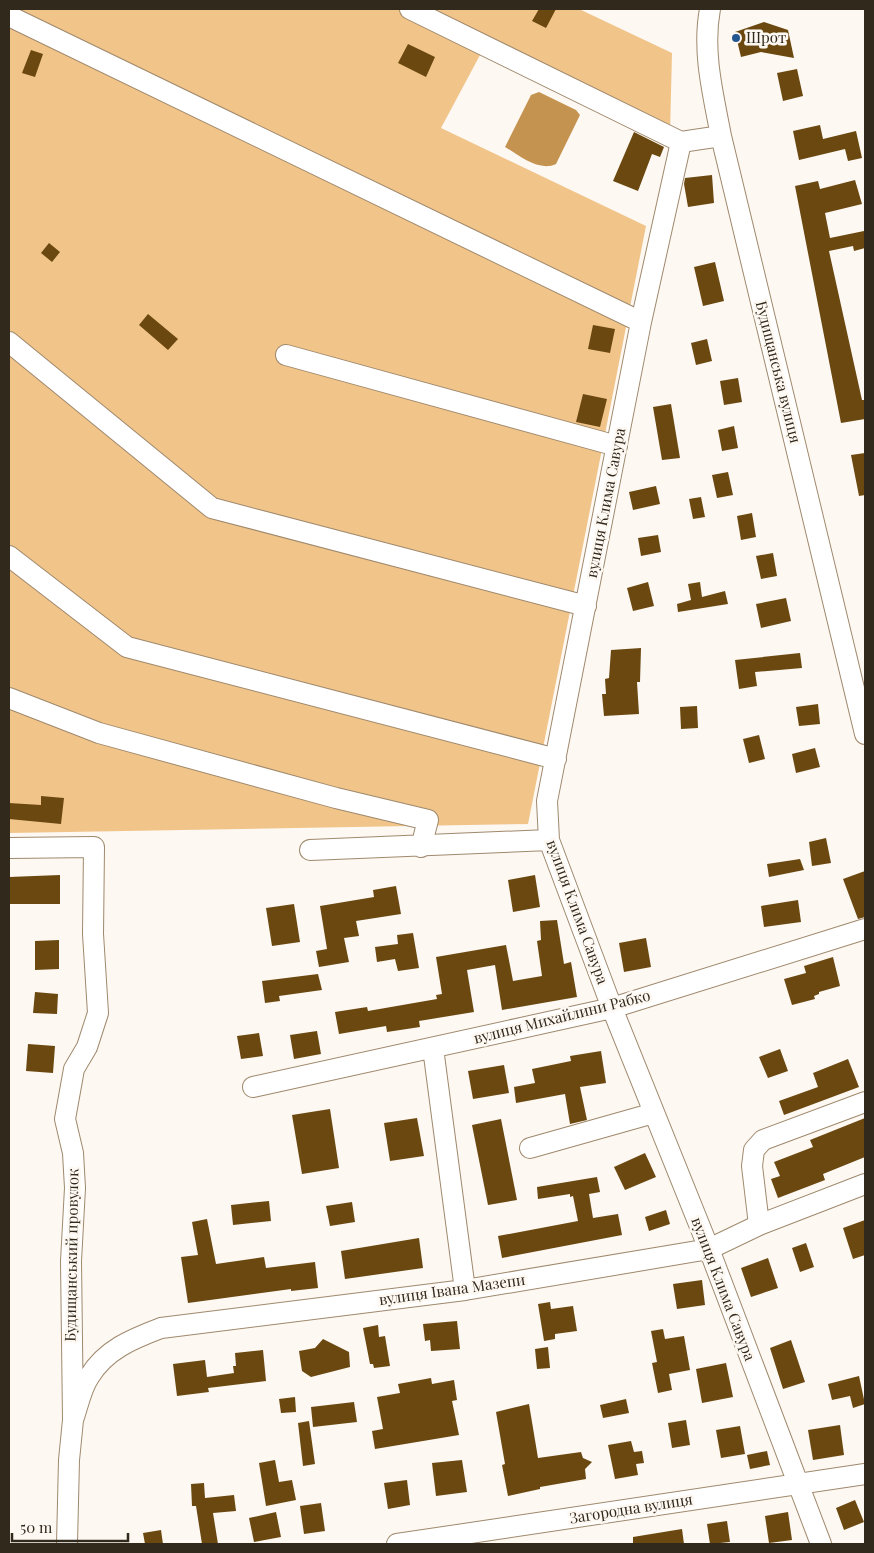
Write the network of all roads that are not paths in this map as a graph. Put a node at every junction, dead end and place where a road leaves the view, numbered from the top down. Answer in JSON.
{"nodes":[{"id":1,"x":410,"y":9,"type":"edge"},
{"id":2,"x":710,"y":9,"type":"edge"},
{"id":3,"x":9,"y":16,"type":"edge"},
{"id":4,"x":721,"y":136,"type":"junction"},
{"id":5,"x":681,"y":142,"type":"junction"},
{"id":6,"x":641,"y":322,"type":"junction"},
{"id":7,"x":9,"y":342,"type":"edge"},
{"id":8,"x":286,"y":355,"type":"dead end"},
{"id":9,"x":617,"y":446,"type":"junction"},
{"id":10,"x":9,"y":556,"type":"edge"},
{"id":11,"x":586,"y":606,"type":"junction"},
{"id":12,"x":9,"y":698,"type":"edge"},
{"id":13,"x":865,"y":734,"type":"edge"},
{"id":14,"x":556,"y":759,"type":"junction"},
{"id":15,"x":549,"y":840,"type":"junction"},
{"id":16,"x":421,"y":847,"type":"junction"},
{"id":17,"x":9,"y":848,"type":"edge"},
{"id":18,"x":310,"y":850,"type":"dead end"},
{"id":19,"x":865,"y":928,"type":"edge"},
{"id":20,"x":612,"y":1008,"type":"junction"},
{"id":21,"x":433,"y":1048,"type":"junction"},
{"id":22,"x":253,"y":1087,"type":"dead end"},
{"id":23,"x":865,"y":1102,"type":"edge"},
{"id":24,"x":654,"y":1113,"type":"junction"},
{"id":25,"x":530,"y":1148,"type":"dead end"},
{"id":26,"x":865,"y":1184,"type":"edge"},
{"id":27,"x":759,"y":1224,"type":"junction"},
{"id":28,"x":709,"y":1249,"type":"junction"},
{"id":29,"x":465,"y":1290,"type":"junction"},
{"id":30,"x":73,"y":1420,"type":"junction"},
{"id":31,"x":865,"y":1474,"type":"edge"},
{"id":32,"x":798,"y":1484,"type":"junction"},
{"id":33,"x":67,"y":1544,"type":"edge"},
{"id":34,"x":397,"y":1544,"type":"edge"},
{"id":35,"x":821,"y":1544,"type":"edge"}],
"edges":[{"from":1,"to":5,"type":"street"},
{"from":2,"to":4,"type":"street","name":"Будищанська вулиця"},
{"from":3,"to":6,"type":"street"},
{"from":4,"to":5,"type":"street"},
{"from":4,"to":13,"type":"street","name":"Будищанська вулиця"},
{"from":5,"to":6,"type":"street","name":"вулиця Клима Савура"},
{"from":6,"to":9,"type":"street","name":"вулиця Клима Савура"},
{"from":7,"to":11,"type":"street"},
{"from":8,"to":9,"type":"street"},
{"from":9,"to":11,"type":"street","name":"вулиця Клима Савура"},
{"from":10,"to":14,"type":"street"},
{"from":11,"to":14,"type":"street","name":"вулиця Клима Савура"},
{"from":12,"to":16,"type":"street"},
{"from":14,"to":15,"type":"street","name":"вулиця Клима Савура"},
{"from":15,"to":16,"type":"street"},
{"from":15,"to":20,"type":"street","name":"вулиця Клима Савура"},
{"from":16,"to":18,"type":"street"},
{"from":17,"to":30,"type":"street","name":"Будищанський провулок"},
{"from":19,"to":20,"type":"street","name":"вулиця Михайлини Рабко"},
{"from":20,"to":21,"type":"street","name":"вулиця Михайлини Рабко"},
{"from":20,"to":24,"type":"street","name":"вулиця Клима Савура"},
{"from":21,"to":22,"type":"street","name":"вулиця Михайлини Рабко"},
{"from":21,"to":29,"type":"street"},
{"from":23,"to":27,"type":"street"},
{"from":24,"to":25,"type":"street"},
{"from":24,"to":28,"type":"street","name":"вулиця Клима Савура"},
{"from":26,"to":27,"type":"street","name":"вулиця Івана Мазепи"},
{"from":27,"to":28,"type":"street","name":"вулиця Івана Мазепи"},
{"from":28,"to":29,"type":"street","name":"вулиця Івана Мазепи"},
{"from":28,"to":32,"type":"street","name":"вулиця Клима Савура"},
{"from":29,"to":30,"type":"street","name":"вулиця Івана Мазепи"},
{"from":30,"to":33,"type":"street","name":"Будищанський провулок"},
{"from":31,"to":32,"type":"street","name":"Загородна вулиця"},
{"from":32,"to":34,"type":"street","name":"Загородна вулиця"},
{"from":32,"to":35,"type":"street","name":"вулиця Клима Савура"}]}
